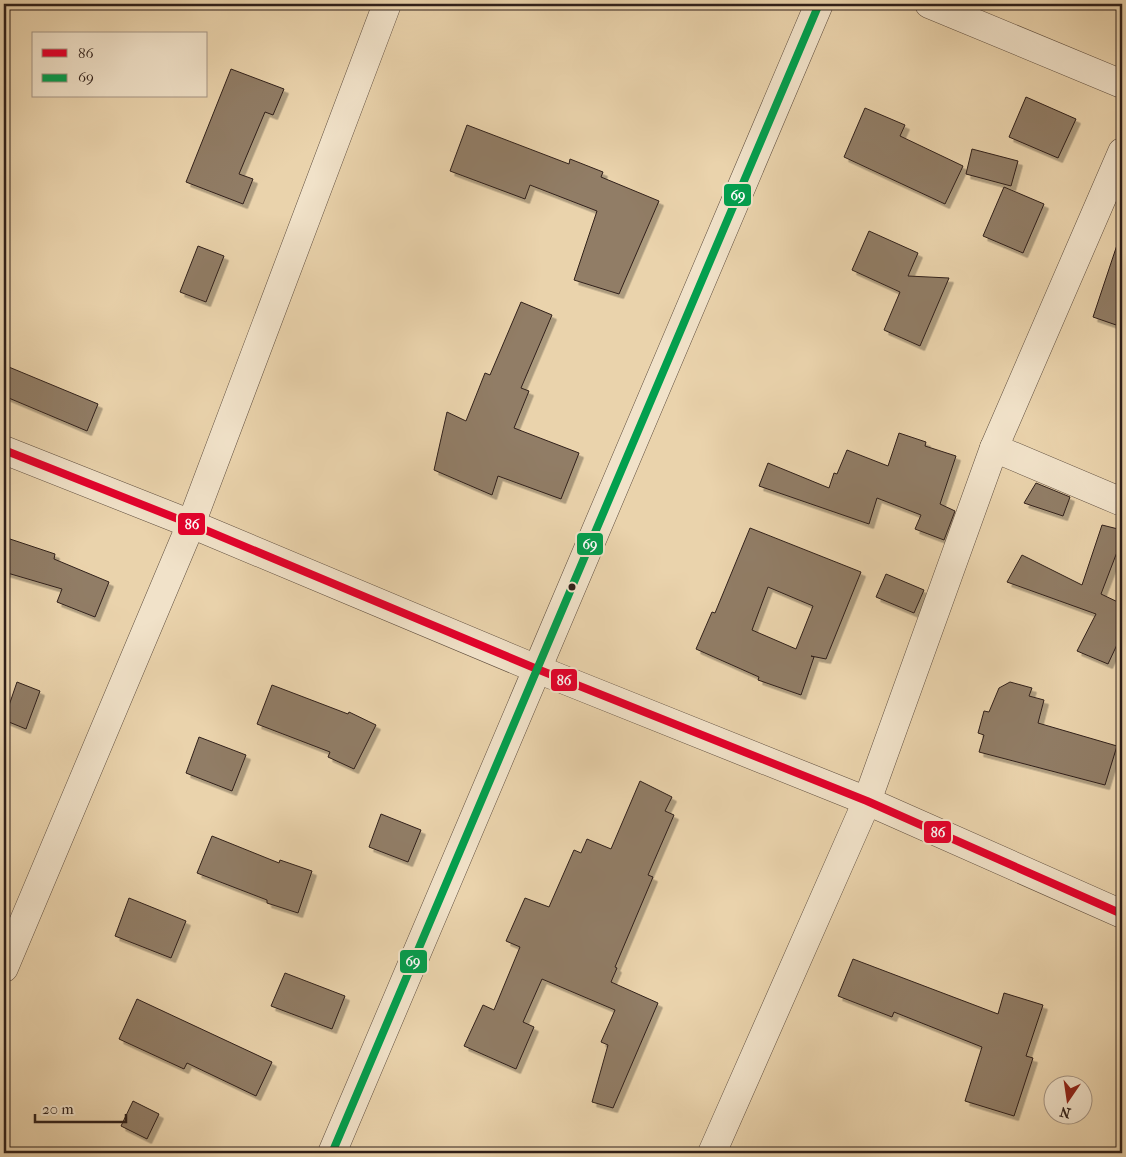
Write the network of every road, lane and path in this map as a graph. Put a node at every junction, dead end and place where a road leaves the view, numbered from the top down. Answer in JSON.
{"nodes":[{"id":1,"x":386,"y":4,"type":"edge"},
{"id":2,"x":819,"y":4,"type":"edge"},
{"id":3,"x":929,"y":4,"type":"edge"},
{"id":4,"x":1122,"y":84,"type":"edge"},
{"id":5,"x":1122,"y":152,"type":"edge"},
{"id":6,"x":994,"y":448,"type":"junction"},
{"id":7,"x":4,"y":450,"type":"edge"},
{"id":8,"x":1122,"y":502,"type":"edge"},
{"id":9,"x":191,"y":524,"type":"junction"},
{"id":10,"x":537,"y":669,"type":"junction"},
{"id":11,"x":867,"y":801,"type":"junction"},
{"id":12,"x":1122,"y":914,"type":"edge"},
{"id":13,"x":4,"y":968,"type":"edge"},
{"id":14,"x":332,"y":1153,"type":"edge"},
{"id":15,"x":712,"y":1153,"type":"edge"}],
"edges":[{"from":1,"to":9,"type":"street"},
{"from":2,"to":10,"type":"street"},
{"from":3,"to":4,"type":"street"},
{"from":5,"to":6,"type":"street"},
{"from":6,"to":8,"type":"street"},
{"from":6,"to":11,"type":"street"},
{"from":7,"to":9,"type":"street"},
{"from":9,"to":10,"type":"street"},
{"from":9,"to":13,"type":"street"},
{"from":10,"to":11,"type":"street"},
{"from":10,"to":14,"type":"street"},
{"from":11,"to":12,"type":"street"},
{"from":11,"to":15,"type":"street"}]}
